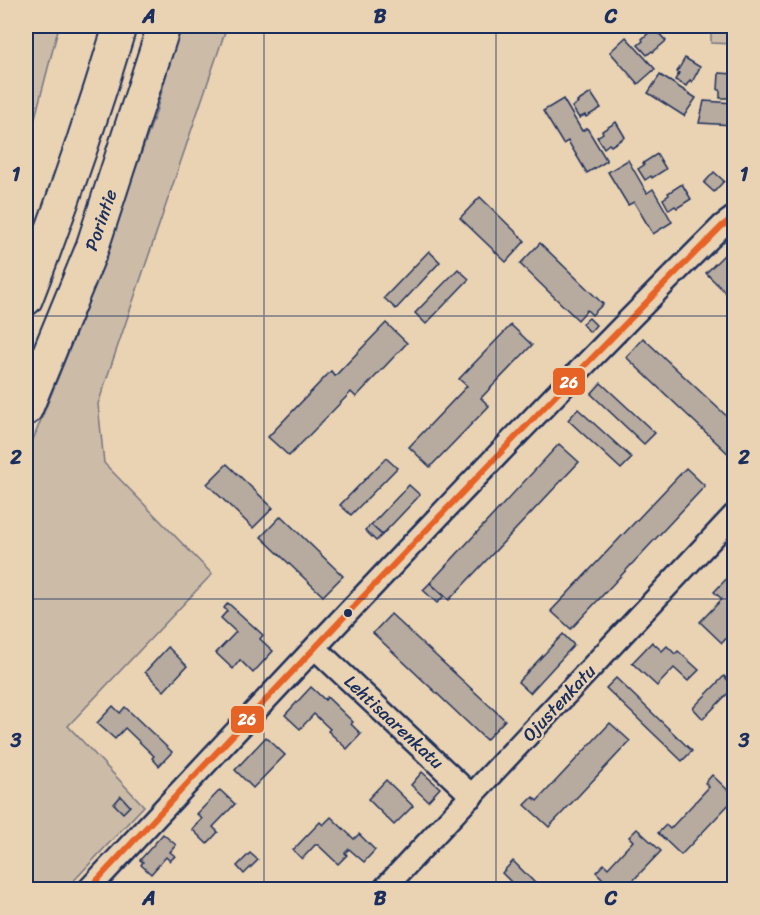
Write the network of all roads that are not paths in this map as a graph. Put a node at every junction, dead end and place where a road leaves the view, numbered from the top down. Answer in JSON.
{"nodes":[{"id":1,"x":120,"y":26,"type":"edge"},
{"id":2,"x":164,"y":26,"type":"edge"},
{"id":3,"x":735,"y":217,"type":"edge"},
{"id":4,"x":26,"y":298,"type":"edge"},
{"id":5,"x":26,"y":409,"type":"edge"},
{"id":6,"x":735,"y":514,"type":"edge"},
{"id":7,"x":315,"y":648,"type":"junction"},
{"id":8,"x":472,"y":796,"type":"junction"},
{"id":9,"x":88,"y":890,"type":"edge"},
{"id":10,"x":382,"y":890,"type":"edge"}],
"edges":[{"from":1,"to":4,"type":"highway"},
{"from":2,"to":5,"type":"highway","name":"Porintie"},
{"from":3,"to":7,"type":"street"},
{"from":6,"to":8,"type":"street","name":"Ojustenkatu"},
{"from":7,"to":8,"type":"street","name":"Lehtisaarenkatu"},
{"from":7,"to":9,"type":"street"},
{"from":8,"to":10,"type":"street","name":"Ojustenkatu"}]}
